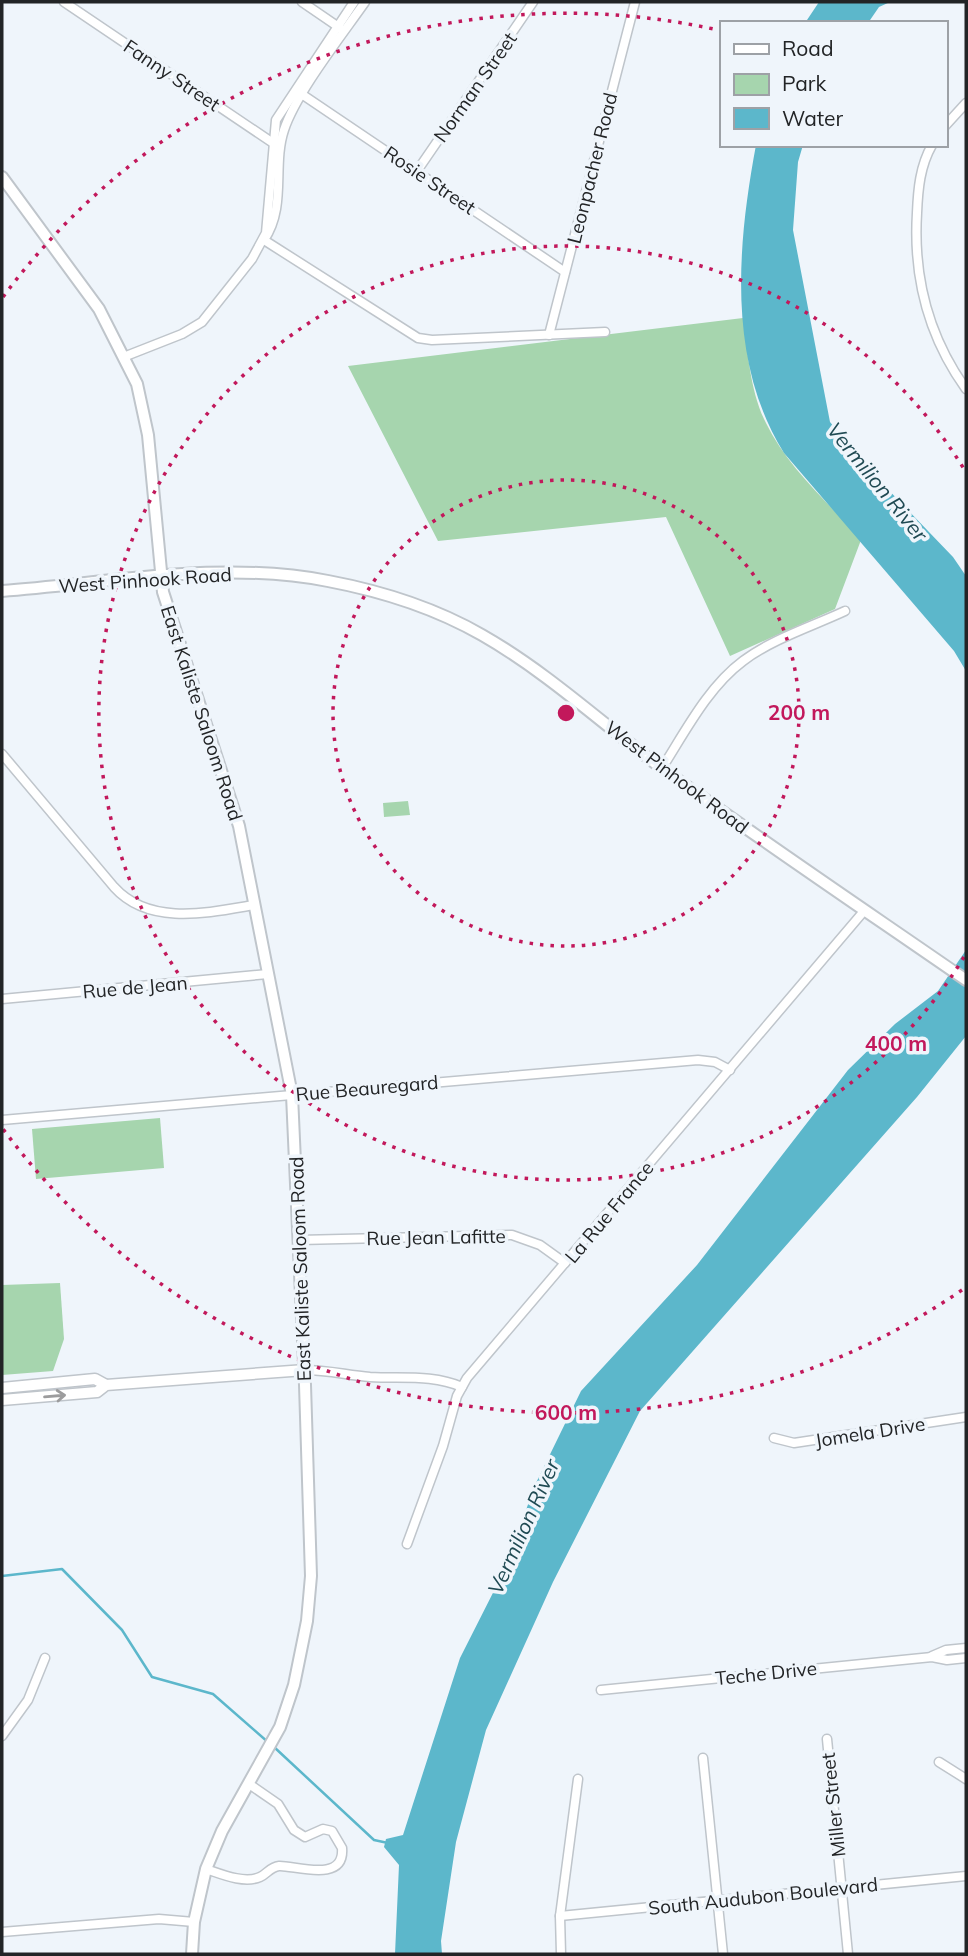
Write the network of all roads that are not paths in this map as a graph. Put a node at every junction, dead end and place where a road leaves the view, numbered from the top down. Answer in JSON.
{"nodes":[{"id":1,"x":64,"y":2,"type":"edge"},
{"id":2,"x":302,"y":2,"type":"edge"},
{"id":3,"x":354,"y":2,"type":"edge"},
{"id":4,"x":365,"y":2,"type":"edge"},
{"id":5,"x":533,"y":2,"type":"edge"},
{"id":6,"x":635,"y":2,"type":"edge"},
{"id":7,"x":341,"y":29,"type":"junction"},
{"id":8,"x":294,"y":89,"type":"junction"},
{"id":9,"x":303,"y":95,"type":"junction"},
{"id":10,"x":966,"y":103,"type":"edge"},
{"id":11,"x":947,"y":124,"type":"edge"},
{"id":12,"x":276,"y":145,"type":"junction"},
{"id":13,"x":931,"y":147,"type":"edge"},
{"id":14,"x":417,"y":171,"type":"junction"},
{"id":15,"x":2,"y":177,"type":"edge"},
{"id":16,"x":264,"y":240,"type":"junction"},
{"id":17,"x":565,"y":272,"type":"junction"},
{"id":18,"x":605,"y":332,"type":"dead end"},
{"id":19,"x":549,"y":335,"type":"junction"},
{"id":20,"x":126,"y":356,"type":"junction"},
{"id":21,"x":966,"y":389,"type":"edge"},
{"id":22,"x":161,"y":577,"type":"junction"},
{"id":23,"x":2,"y":591,"type":"edge"},
{"id":24,"x":845,"y":611,"type":"dead end"},
{"id":25,"x":2,"y":754,"type":"edge"},
{"id":26,"x":662,"y":768,"type":"junction"},
{"id":27,"x":254,"y":905,"type":"junction"},
{"id":28,"x":864,"y":911,"type":"junction"},
{"id":29,"x":268,"y":974,"type":"junction"},
{"id":30,"x":966,"y":980,"type":"edge"},
{"id":31,"x":2,"y":999,"type":"edge"},
{"id":32,"x":730,"y":1070,"type":"junction"},
{"id":33,"x":292,"y":1095,"type":"junction"},
{"id":34,"x":2,"y":1121,"type":"edge"},
{"id":35,"x":299,"y":1240,"type":"junction"},
{"id":36,"x":565,"y":1263,"type":"junction"},
{"id":37,"x":304,"y":1370,"type":"junction"},
{"id":38,"x":106,"y":1385,"type":"junction"},
{"id":39,"x":461,"y":1387,"type":"junction"},
{"id":40,"x":2,"y":1388,"type":"edge"},
{"id":41,"x":2,"y":1401,"type":"edge"},
{"id":42,"x":966,"y":1417,"type":"edge"},
{"id":43,"x":774,"y":1438,"type":"dead end"},
{"id":44,"x":407,"y":1544,"type":"dead end"},
{"id":45,"x":966,"y":1648,"type":"edge"},
{"id":46,"x":932,"y":1657,"type":"junction"},
{"id":47,"x":45,"y":1658,"type":"dead end"},
{"id":48,"x":966,"y":1658,"type":"edge"},
{"id":49,"x":601,"y":1690,"type":"dead end"},
{"id":50,"x":2,"y":1736,"type":"edge"},
{"id":51,"x":827,"y":1739,"type":"dead end"},
{"id":52,"x":703,"y":1758,"type":"dead end"},
{"id":53,"x":939,"y":1762,"type":"dead end"},
{"id":54,"x":578,"y":1779,"type":"dead end"},
{"id":55,"x":966,"y":1779,"type":"edge"},
{"id":56,"x":250,"y":1784,"type":"junction"},
{"id":57,"x":206,"y":1869,"type":"junction"},
{"id":58,"x":966,"y":1876,"type":"edge"},
{"id":59,"x":841,"y":1888,"type":"junction"},
{"id":60,"x":717,"y":1901,"type":"junction"},
{"id":61,"x":560,"y":1916,"type":"junction"},
{"id":62,"x":194,"y":1922,"type":"junction"},
{"id":63,"x":2,"y":1932,"type":"edge"},
{"id":64,"x":192,"y":1954,"type":"edge"},
{"id":65,"x":561,"y":1954,"type":"edge"},
{"id":66,"x":723,"y":1954,"type":"edge"},
{"id":67,"x":848,"y":1954,"type":"edge"}],
"edges":[{"from":1,"to":12,"type":"street","name":"Fanny Street"},
{"from":2,"to":7,"type":"street"},
{"from":3,"to":7,"type":"street"},
{"from":4,"to":7,"type":"street"},
{"from":5,"to":14,"type":"street","name":"Norman Street"},
{"from":6,"to":17,"type":"street","name":"Leonpacher Road"},
{"from":7,"to":8,"type":"street"},
{"from":7,"to":9,"type":"street"},
{"from":8,"to":9,"type":"street","name":"Rosie Street"},
{"from":8,"to":12,"type":"street"},
{"from":9,"to":12,"type":"street"},
{"from":9,"to":14,"type":"street","name":"Rosie Street"},
{"from":10,"to":11,"type":"street"},
{"from":12,"to":16,"type":"street"},
{"from":13,"to":21,"type":"street"},
{"from":14,"to":17,"type":"street","name":"Rosie Street"},
{"from":15,"to":20,"type":"main road","name":"East Kaliste Saloom Road"},
{"from":16,"to":19,"type":"street"},
{"from":16,"to":20,"type":"street"},
{"from":17,"to":19,"type":"street","name":"Leonpacher Road"},
{"from":18,"to":19,"type":"street"},
{"from":20,"to":22,"type":"main road","name":"East Kaliste Saloom Road"},
{"from":22,"to":23,"type":"main road","name":"West Pinhook Road"},
{"from":22,"to":26,"type":"main road","name":"West Pinhook Road"},
{"from":22,"to":27,"type":"main road","name":"East Kaliste Saloom Road"},
{"from":24,"to":26,"type":"street"},
{"from":25,"to":27,"type":"street"},
{"from":26,"to":28,"type":"main road","name":"West Pinhook Road"},
{"from":27,"to":29,"type":"main road","name":"East Kaliste Saloom Road"},
{"from":28,"to":30,"type":"main road","name":"West Pinhook Road"},
{"from":28,"to":32,"type":"street","name":"La Rue France"},
{"from":29,"to":31,"type":"street","name":"Rue de Jean"},
{"from":29,"to":33,"type":"main road","name":"East Kaliste Saloom Road"},
{"from":32,"to":33,"type":"street","name":"Rue Beauregard"},
{"from":32,"to":36,"type":"street","name":"La Rue France"},
{"from":33,"to":34,"type":"street","name":"Rue Beauregard"},
{"from":33,"to":35,"type":"main road","name":"East Kaliste Saloom Road"},
{"from":35,"to":36,"type":"street","name":"Rue Jean Lafitte"},
{"from":35,"to":37,"type":"main road","name":"East Kaliste Saloom Road"},
{"from":36,"to":39,"type":"street","name":"La Rue France"},
{"from":37,"to":38,"type":"street"},
{"from":37,"to":39,"type":"street"},
{"from":37,"to":56,"type":"main road","name":"East Kaliste Saloom Road"},
{"from":38,"to":40,"type":"street"},
{"from":41,"to":38,"type":"street","one_way":true},
{"from":39,"to":44,"type":"street","name":"La Rue France"},
{"from":42,"to":43,"type":"street","name":"Jomela Drive"},
{"from":45,"to":46,"type":"street","name":"Teche Drive"},
{"from":46,"to":48,"type":"street","name":"Teche Drive"},
{"from":46,"to":49,"type":"street","name":"Teche Drive"},
{"from":47,"to":50,"type":"street"},
{"from":51,"to":59,"type":"street","name":"Miller Street"},
{"from":52,"to":60,"type":"street"},
{"from":53,"to":55,"type":"street"},
{"from":54,"to":61,"type":"street"},
{"from":56,"to":57,"type":"main road","name":"East Kaliste Saloom Road"},
{"from":56,"to":57,"type":"street"},
{"from":57,"to":62,"type":"main road","name":"East Kaliste Saloom Road"},
{"from":58,"to":59,"type":"street","name":"South Audubon Boulevard"},
{"from":59,"to":60,"type":"street","name":"South Audubon Boulevard"},
{"from":59,"to":67,"type":"street","name":"Miller Street"},
{"from":60,"to":61,"type":"street","name":"South Audubon Boulevard"},
{"from":60,"to":66,"type":"street"},
{"from":61,"to":65,"type":"street"},
{"from":62,"to":63,"type":"street"},
{"from":62,"to":64,"type":"main road","name":"East Kaliste Saloom Road"}]}
